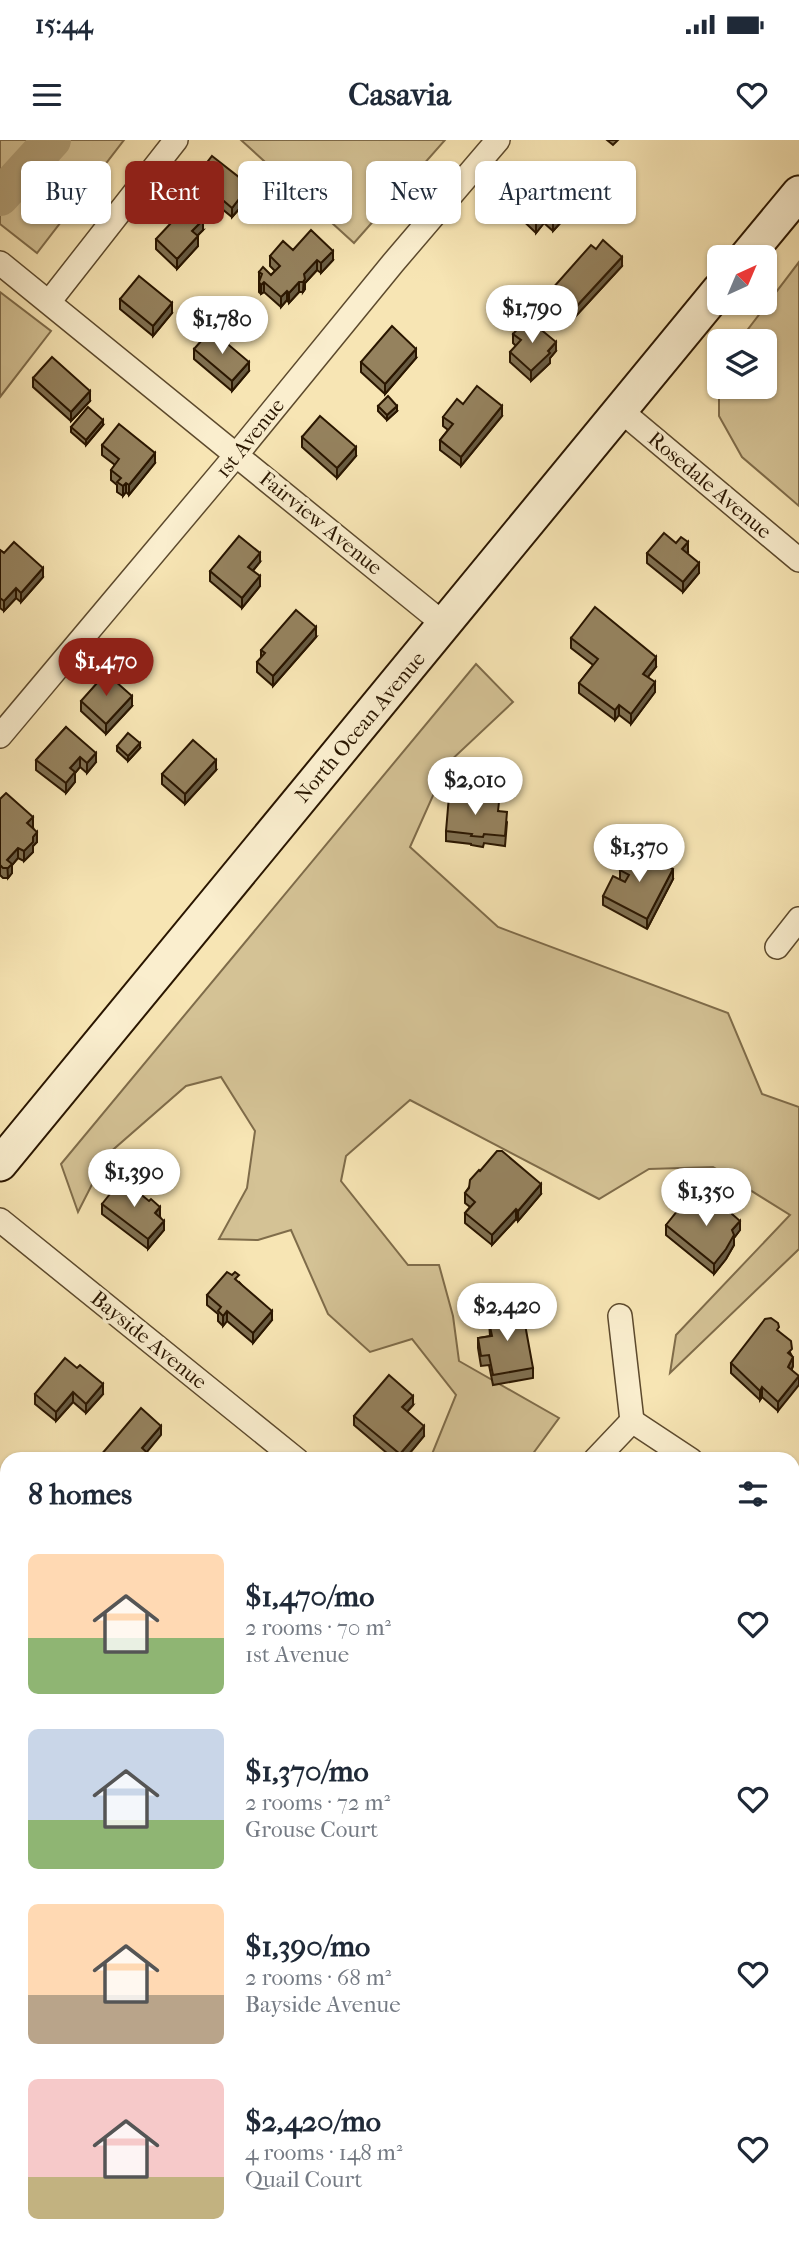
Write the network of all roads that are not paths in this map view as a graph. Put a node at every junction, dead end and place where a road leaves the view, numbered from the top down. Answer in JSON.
{"nodes":[{"id":1,"x":176,"y":140,"type":"edge"},
{"id":2,"x":498,"y":140,"type":"edge"},
{"id":3,"x":799,"y":192,"type":"edge"},
{"id":4,"x":756,"y":245,"type":"edge"},
{"id":5,"x":0,"y":263,"type":"edge"},
{"id":6,"x":49,"y":302,"type":"junction"},
{"id":7,"x":707,"y":305,"type":"edge"},
{"id":8,"x":620,"y":410,"type":"junction"},
{"id":9,"x":237,"y":454,"type":"junction"},
{"id":10,"x":799,"y":560,"type":"edge"},
{"id":11,"x":445,"y":625,"type":"junction"},
{"id":12,"x":0,"y":736,"type":"edge"},
{"id":13,"x":799,"y":919,"type":"edge"},
{"id":14,"x":777,"y":947,"type":"dead end"},
{"id":15,"x":0,"y":1164,"type":"edge"},
{"id":16,"x":0,"y":1220,"type":"edge"},
{"id":17,"x":620,"y":1316,"type":"dead end"},
{"id":18,"x":632,"y":1421,"type":"junction"},
{"id":19,"x":287,"y":1452,"type":"edge"},
{"id":20,"x":603,"y":1452,"type":"edge"},
{"id":21,"x":679,"y":1452,"type":"edge"}],
"edges":[{"from":1,"to":6,"type":"street"},
{"from":2,"to":9,"type":"street","name":"1st Avenue"},
{"from":3,"to":4,"type":"main road"},
{"from":5,"to":6,"type":"street","name":"Fairview Avenue"},
{"from":6,"to":9,"type":"street","name":"Fairview Avenue"},
{"from":7,"to":8,"type":"main road","name":"North Ocean Avenue"},
{"from":8,"to":10,"type":"street","name":"Rosedale Avenue"},
{"from":8,"to":11,"type":"main road","name":"North Ocean Avenue"},
{"from":9,"to":11,"type":"street","name":"Fairview Avenue"},
{"from":9,"to":12,"type":"street","name":"1st Avenue"},
{"from":11,"to":15,"type":"main road","name":"North Ocean Avenue"},
{"from":13,"to":14,"type":"street"},
{"from":16,"to":19,"type":"street","name":"Bayside Avenue"},
{"from":17,"to":18,"type":"street"},
{"from":18,"to":20,"type":"street"},
{"from":18,"to":21,"type":"street"}]}
